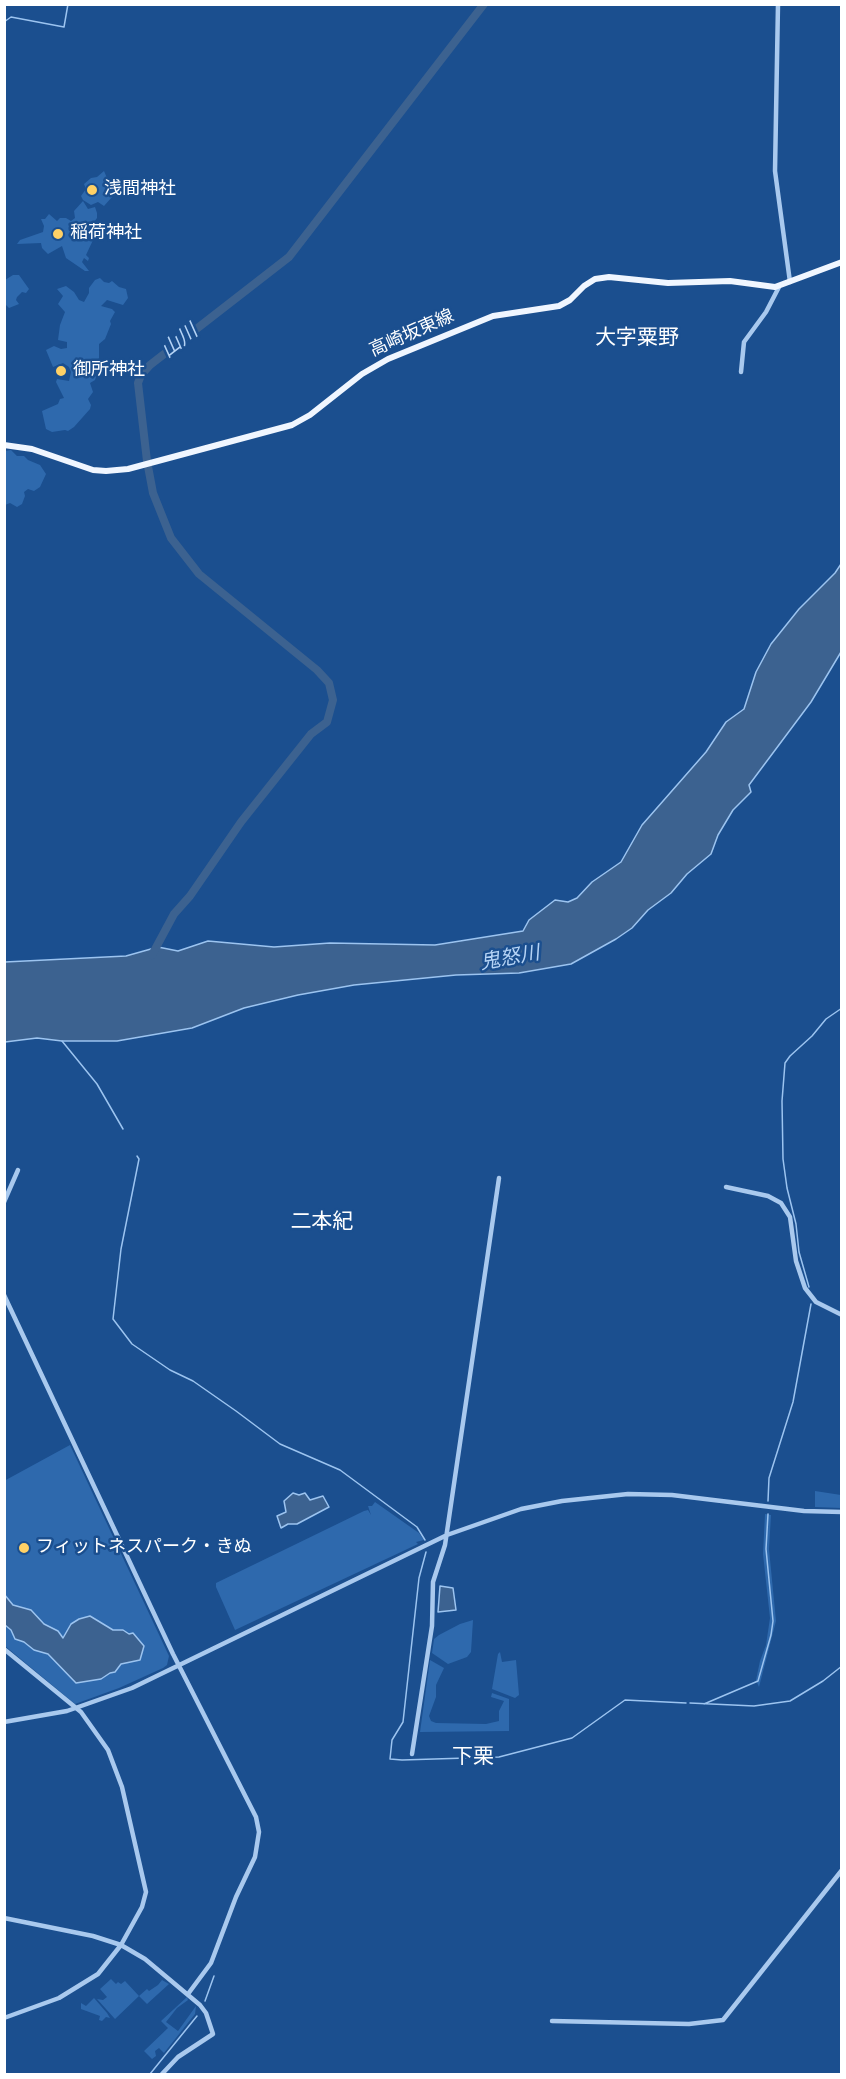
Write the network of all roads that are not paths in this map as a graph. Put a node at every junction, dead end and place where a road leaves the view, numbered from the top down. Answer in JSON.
{"nodes":[{"id":1,"x":778,"y":4,"type":"edge"},
{"id":2,"x":842,"y":262,"type":"edge"},
{"id":3,"x":790,"y":282,"type":"junction"},
{"id":4,"x":778,"y":286,"type":"junction"},
{"id":5,"x":741,"y":372,"type":"dead end"},
{"id":6,"x":4,"y":445,"type":"edge"},
{"id":7,"x":18,"y":1170,"type":"dead end"},
{"id":8,"x":499,"y":1178,"type":"dead end"},
{"id":9,"x":726,"y":1187,"type":"dead end"},
{"id":10,"x":4,"y":1202,"type":"edge"},
{"id":11,"x":4,"y":1295,"type":"edge"},
{"id":12,"x":842,"y":1315,"type":"edge"},
{"id":13,"x":842,"y":1512,"type":"edge"},
{"id":14,"x":447,"y":1535,"type":"junction"},
{"id":15,"x":4,"y":1649,"type":"edge"},
{"id":16,"x":179,"y":1666,"type":"junction"},
{"id":17,"x":77,"y":1708,"type":"junction"},
{"id":18,"x":4,"y":1722,"type":"edge"},
{"id":19,"x":412,"y":1754,"type":"dead end"},
{"id":20,"x":842,"y":1870,"type":"edge"},
{"id":21,"x":4,"y":1918,"type":"edge"},
{"id":22,"x":121,"y":1945,"type":"junction"},
{"id":23,"x":188,"y":1994,"type":"junction"},
{"id":24,"x":4,"y":2018,"type":"edge"},
{"id":25,"x":552,"y":2022,"type":"dead end"},
{"id":26,"x":162,"y":2074,"type":"edge"}],
"edges":[{"from":1,"to":3,"type":"street"},
{"from":2,"to":3,"type":"main road","name":"高崎坂東線"},
{"from":3,"to":4,"type":"main road","name":"高崎坂東線"},
{"from":4,"to":5,"type":"street"},
{"from":4,"to":6,"type":"main road","name":"高崎坂東線"},
{"from":7,"to":10,"type":"street"},
{"from":8,"to":14,"type":"street"},
{"from":9,"to":12,"type":"street"},
{"from":11,"to":16,"type":"street"},
{"from":13,"to":14,"type":"street"},
{"from":14,"to":16,"type":"street"},
{"from":14,"to":19,"type":"street"},
{"from":15,"to":17,"type":"street"},
{"from":16,"to":17,"type":"street"},
{"from":16,"to":23,"type":"street"},
{"from":17,"to":18,"type":"street"},
{"from":17,"to":22,"type":"street"},
{"from":20,"to":25,"type":"street"},
{"from":21,"to":22,"type":"street"},
{"from":22,"to":23,"type":"street"},
{"from":22,"to":24,"type":"street"},
{"from":23,"to":26,"type":"street"}]}
